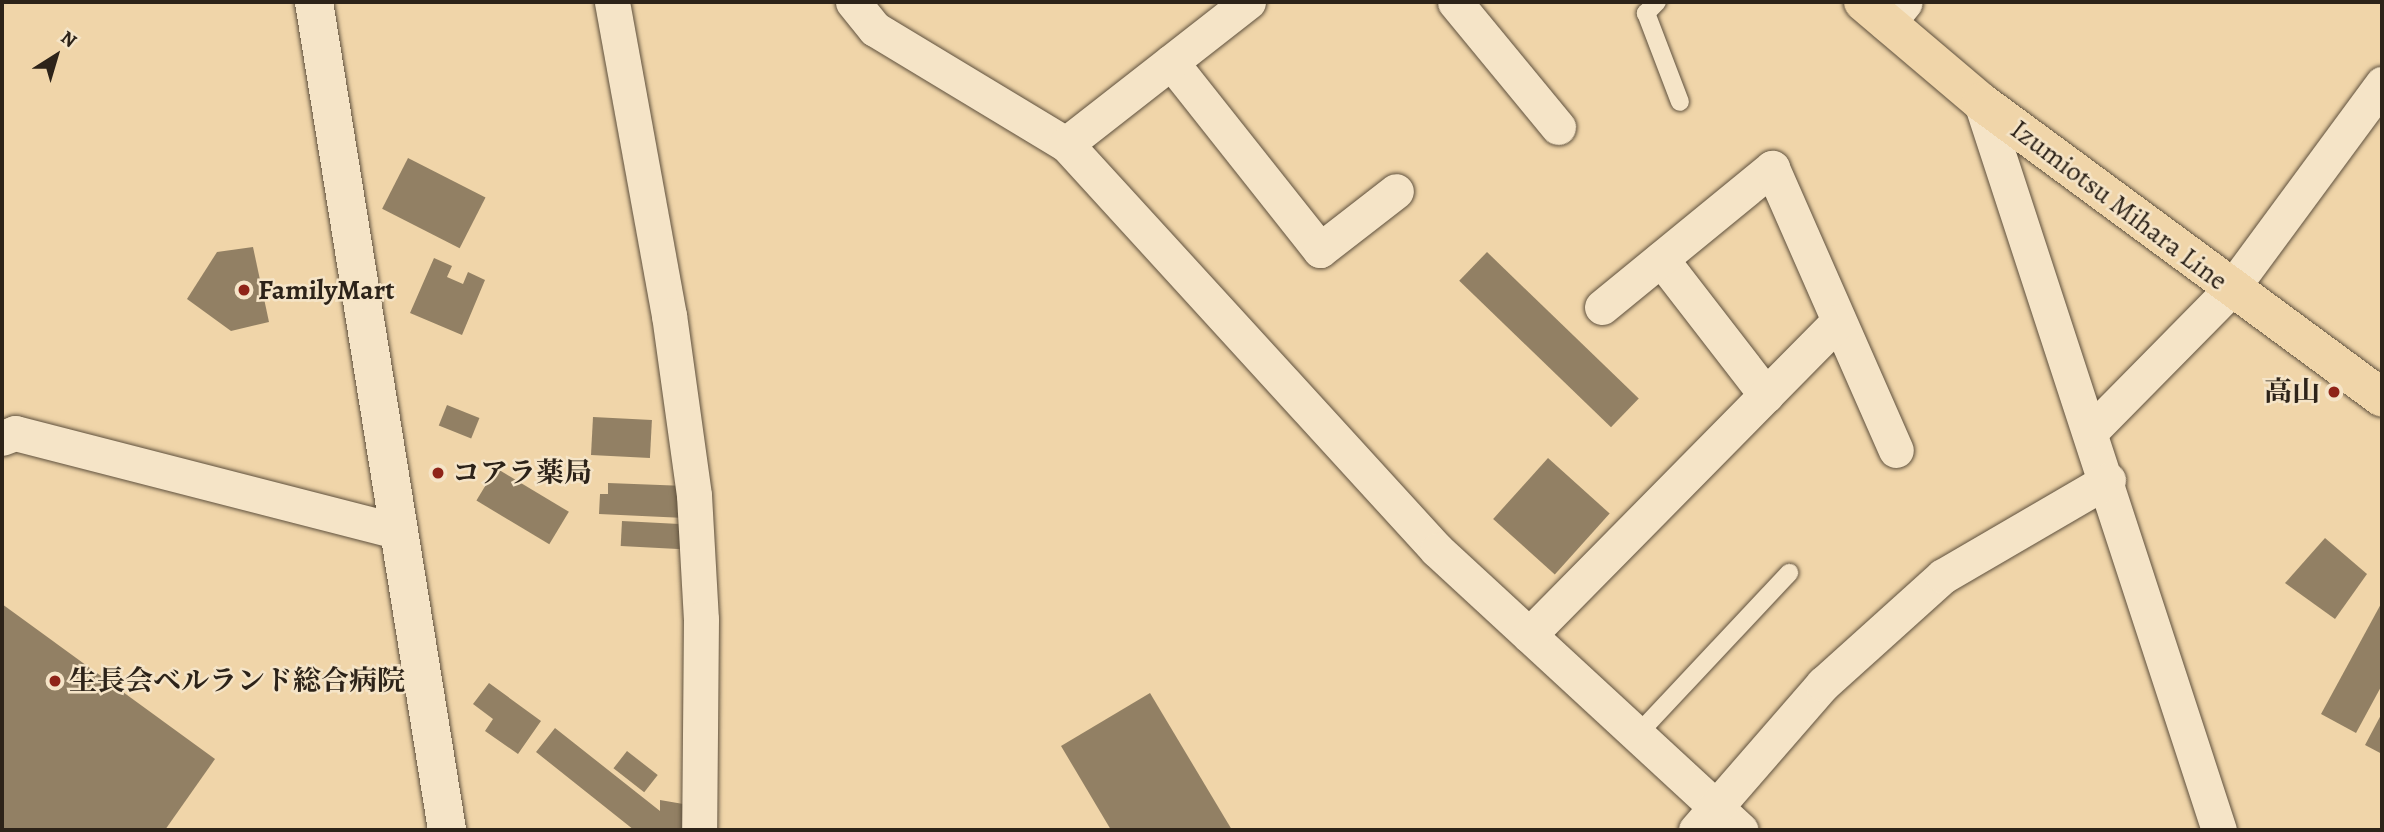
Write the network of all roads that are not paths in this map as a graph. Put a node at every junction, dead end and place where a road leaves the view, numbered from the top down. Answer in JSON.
{"nodes":[{"id":1,"x":314,"y":2,"type":"edge"},
{"id":2,"x":612,"y":2,"type":"edge"},
{"id":3,"x":853,"y":2,"type":"edge"},
{"id":4,"x":1248,"y":2,"type":"edge"},
{"id":5,"x":1455,"y":2,"type":"edge"},
{"id":6,"x":1657,"y":2,"type":"edge"},
{"id":7,"x":1885,"y":9,"type":"edge"},
{"id":8,"x":1171,"y":62,"type":"junction"},
{"id":9,"x":2382,"y":84,"type":"edge"},
{"id":10,"x":1680,"y":102,"type":"dead end"},
{"id":11,"x":1981,"y":102,"type":"junction"},
{"id":12,"x":1558,"y":127,"type":"dead end"},
{"id":13,"x":1066,"y":145,"type":"junction"},
{"id":14,"x":1396,"y":191,"type":"dead end"},
{"id":15,"x":1661,"y":259,"type":"junction"},
{"id":16,"x":2231,"y":289,"type":"junction"},
{"id":17,"x":1602,"y":307,"type":"dead end"},
{"id":18,"x":1838,"y":322,"type":"junction"},
{"id":19,"x":1766,"y":395,"type":"junction"},
{"id":20,"x":2382,"y":398,"type":"edge"},
{"id":21,"x":2092,"y":430,"type":"junction"},
{"id":22,"x":2,"y":438,"type":"edge"},
{"id":23,"x":1896,"y":450,"type":"dead end"},
{"id":24,"x":2108,"y":480,"type":"junction"},
{"id":25,"x":397,"y":531,"type":"junction"},
{"id":26,"x":1789,"y":573,"type":"dead end"},
{"id":27,"x":1529,"y":635,"type":"junction"},
{"id":28,"x":1636,"y":736,"type":"junction"},
{"id":29,"x":1717,"y":823,"type":"edge"},
{"id":30,"x":447,"y":830,"type":"edge"},
{"id":31,"x":699,"y":830,"type":"edge"},
{"id":32,"x":2219,"y":830,"type":"edge"}],
"edges":[{"from":1,"to":25,"type":"street"},
{"from":2,"to":31,"type":"street"},
{"from":3,"to":13,"type":"street"},
{"from":4,"to":8,"type":"street"},
{"from":5,"to":12,"type":"street"},
{"from":6,"to":10,"type":"lane"},
{"from":7,"to":11,"type":"main road","name":"Izumiotsu Mihara Line"},
{"from":8,"to":13,"type":"street"},
{"from":8,"to":14,"type":"street"},
{"from":9,"to":16,"type":"street"},
{"from":11,"to":16,"type":"main road","name":"Izumiotsu Mihara Line"},
{"from":11,"to":21,"type":"street"},
{"from":13,"to":27,"type":"street"},
{"from":15,"to":17,"type":"street"},
{"from":15,"to":18,"type":"street"},
{"from":15,"to":19,"type":"street"},
{"from":16,"to":20,"type":"main road","name":"Izumiotsu Mihara Line"},
{"from":16,"to":21,"type":"street"},
{"from":18,"to":19,"type":"street"},
{"from":18,"to":23,"type":"street"},
{"from":19,"to":27,"type":"street"},
{"from":21,"to":24,"type":"street"},
{"from":22,"to":25,"type":"street"},
{"from":24,"to":29,"type":"street"},
{"from":24,"to":32,"type":"street"},
{"from":25,"to":30,"type":"street"},
{"from":26,"to":28,"type":"lane"},
{"from":27,"to":28,"type":"street"},
{"from":28,"to":29,"type":"street"}]}
